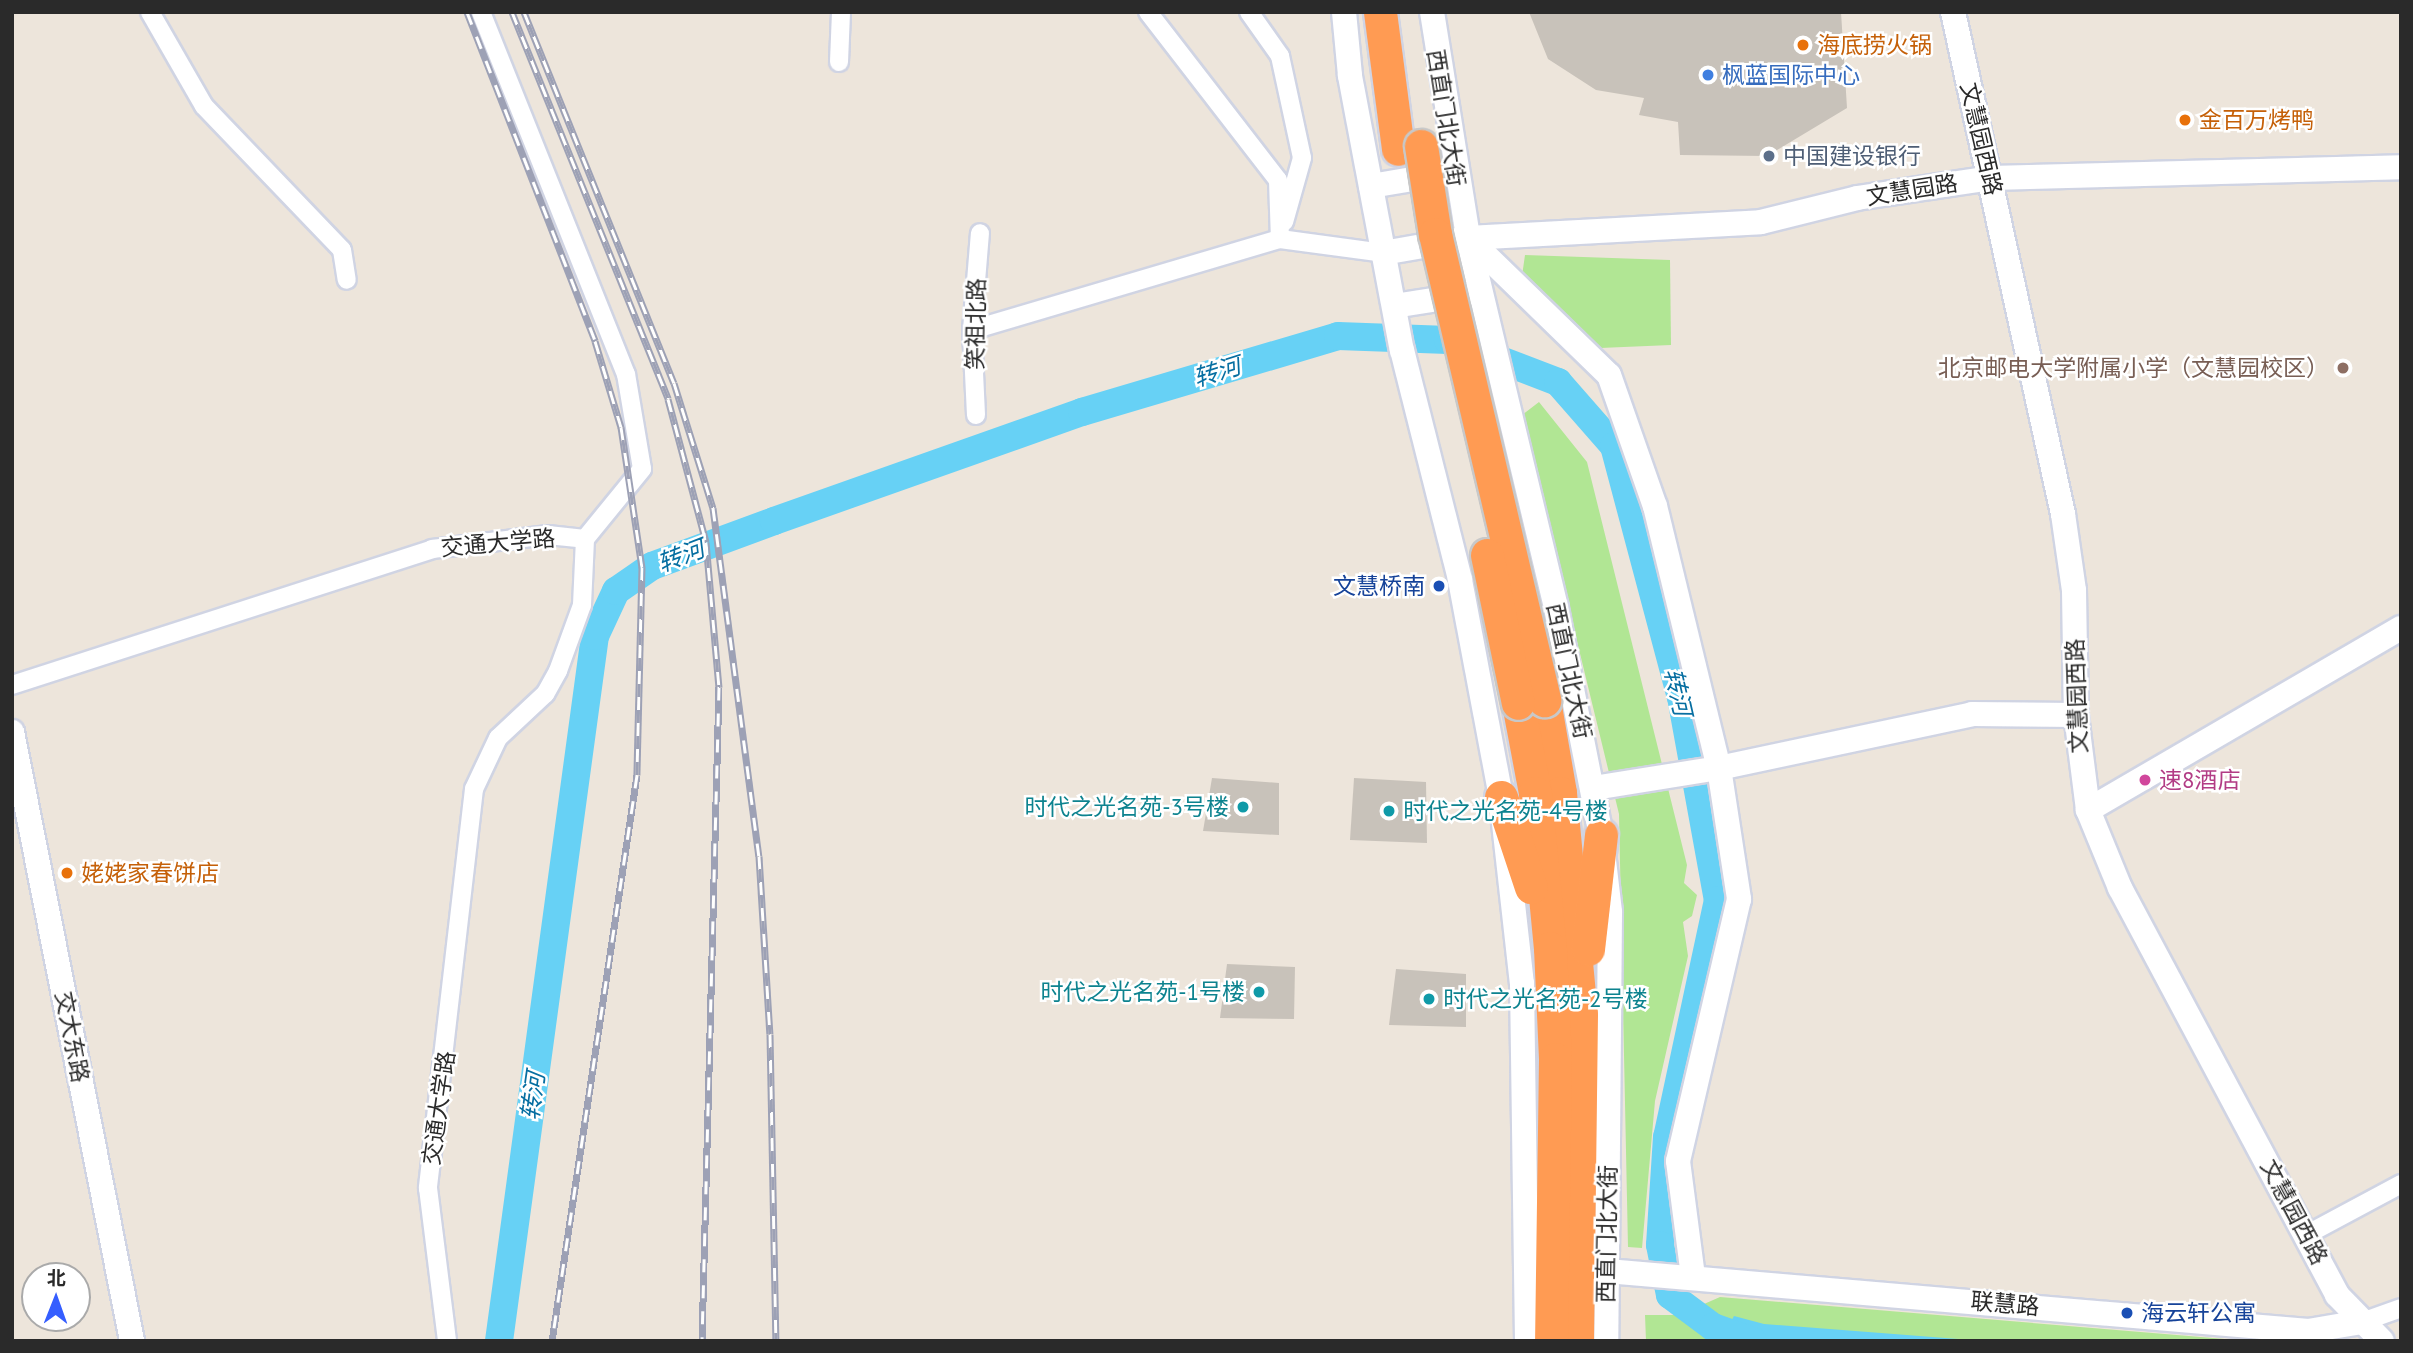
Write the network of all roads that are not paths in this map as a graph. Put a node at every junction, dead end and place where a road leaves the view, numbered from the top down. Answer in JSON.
{"nodes":[{"id":1,"x":150,"y":12,"type":"edge"},
{"id":2,"x":481,"y":12,"type":"edge"},
{"id":3,"x":841,"y":12,"type":"edge"},
{"id":4,"x":1148,"y":12,"type":"edge"},
{"id":5,"x":1249,"y":12,"type":"edge"},
{"id":6,"x":1344,"y":12,"type":"edge"},
{"id":7,"x":1380,"y":12,"type":"edge"},
{"id":8,"x":1402,"y":12,"type":"edge"},
{"id":9,"x":1432,"y":12,"type":"edge"},
{"id":10,"x":1953,"y":12,"type":"edge"},
{"id":11,"x":839,"y":62,"type":"dead end"},
{"id":12,"x":1409,"y":148,"type":"junction"},
{"id":13,"x":2401,"y":167,"type":"edge"},
{"id":14,"x":1455,"y":172,"type":"junction"},
{"id":15,"x":1990,"y":178,"type":"junction"},
{"id":16,"x":1371,"y":186,"type":"junction"},
{"id":17,"x":980,"y":233,"type":"dead end"},
{"id":18,"x":1468,"y":238,"type":"junction"},
{"id":19,"x":1280,"y":239,"type":"junction"},
{"id":20,"x":1383,"y":253,"type":"junction"},
{"id":21,"x":347,"y":279,"type":"dead end"},
{"id":22,"x":1484,"y":299,"type":"junction"},
{"id":23,"x":1394,"y":302,"type":"junction"},
{"id":24,"x":972,"y":330,"type":"junction"},
{"id":25,"x":976,"y":415,"type":"dead end"},
{"id":26,"x":586,"y":539,"type":"junction"},
{"id":27,"x":2401,"y":628,"type":"edge"},
{"id":28,"x":12,"y":685,"type":"edge"},
{"id":29,"x":1531,"y":701,"type":"junction"},
{"id":30,"x":2076,"y":715,"type":"junction"},
{"id":31,"x":12,"y":732,"type":"edge"},
{"id":32,"x":1717,"y":762,"type":"junction"},
{"id":33,"x":1594,"y":788,"type":"junction"},
{"id":34,"x":1502,"y":797,"type":"junction"},
{"id":35,"x":2088,"y":810,"type":"junction"},
{"id":36,"x":1601,"y":835,"type":"junction"},
{"id":37,"x":1550,"y":948,"type":"junction"},
{"id":38,"x":1581,"y":1014,"type":"junction"},
{"id":39,"x":2401,"y":1184,"type":"edge"},
{"id":40,"x":2306,"y":1235,"type":"junction"},
{"id":41,"x":1607,"y":1271,"type":"junction"},
{"id":42,"x":1686,"y":1276,"type":"junction"},
{"id":43,"x":2401,"y":1307,"type":"edge"},
{"id":44,"x":2362,"y":1322,"type":"junction"},
{"id":45,"x":132,"y":1341,"type":"edge"},
{"id":46,"x":447,"y":1341,"type":"edge"},
{"id":47,"x":1527,"y":1341,"type":"edge"},
{"id":48,"x":1551,"y":1341,"type":"edge"},
{"id":49,"x":1577,"y":1341,"type":"edge"},
{"id":50,"x":1606,"y":1341,"type":"edge"},
{"id":51,"x":2382,"y":1341,"type":"edge"}],
"edges":[{"from":1,"to":21,"type":"street"},
{"from":2,"to":26,"type":"street"},
{"from":3,"to":11,"type":"street"},
{"from":4,"to":19,"type":"street"},
{"from":5,"to":19,"type":"street"},
{"from":6,"to":16,"type":"street"},
{"from":7,"to":12,"type":"highway","name":"西直门北大街"},
{"from":8,"to":12,"type":"highway","name":"西直门北大街"},
{"from":9,"to":14,"type":"street","name":"西直门北大街"},
{"from":10,"to":15,"type":"street","name":"文慧园西路"},
{"from":12,"to":29,"type":"highway","name":"西直门北大街","bridge":true},
{"from":13,"to":15,"type":"street","name":"文慧园路"},
{"from":14,"to":16,"type":"street"},
{"from":14,"to":18,"type":"street","name":"西直门北大街"},
{"from":15,"to":18,"type":"street","name":"文慧园路"},
{"from":15,"to":30,"type":"street","name":"文慧园西路"},
{"from":16,"to":20,"type":"street"},
{"from":17,"to":24,"type":"street","name":"笑祖北路"},
{"from":18,"to":20,"type":"street","name":"文慧园路"},
{"from":18,"to":22,"type":"street","name":"西直门北大街"},
{"from":18,"to":32,"type":"street"},
{"from":19,"to":20,"type":"street"},
{"from":19,"to":24,"type":"street"},
{"from":20,"to":23,"type":"street"},
{"from":22,"to":23,"type":"street"},
{"from":22,"to":33,"type":"street","name":"西直门北大街"},
{"from":23,"to":34,"type":"street"},
{"from":24,"to":25,"type":"street","name":"笑祖北路"},
{"from":26,"to":28,"type":"street","name":"交通大学路"},
{"from":26,"to":46,"type":"street","name":"交通大学路"},
{"from":27,"to":35,"type":"street"},
{"from":29,"to":37,"type":"highway","name":"西直门北大街"},
{"from":29,"to":38,"type":"highway","name":"西直门北大街"},
{"from":30,"to":32,"type":"street"},
{"from":30,"to":35,"type":"street","name":"文慧园西路"},
{"from":31,"to":45,"type":"street","name":"交大东路"},
{"from":32,"to":33,"type":"street"},
{"from":32,"to":42,"type":"street"},
{"from":33,"to":36,"type":"street","name":"西直门北大街"},
{"from":34,"to":37,"type":"highway"},
{"from":34,"to":47,"type":"street"},
{"from":35,"to":40,"type":"street","name":"文慧园西路"},
{"from":36,"to":38,"type":"highway"},
{"from":36,"to":41,"type":"street","name":"西直门北大街"},
{"from":37,"to":48,"type":"highway","name":"西直门北大街"},
{"from":38,"to":49,"type":"highway","name":"西直门北大街"},
{"from":39,"to":40,"type":"street"},
{"from":40,"to":44,"type":"street","name":"文慧园西路"},
{"from":41,"to":42,"type":"street","name":"联慧路"},
{"from":41,"to":50,"type":"street","name":"西直门北大街"},
{"from":42,"to":44,"type":"street","name":"联慧路"},
{"from":43,"to":44,"type":"street","name":"联慧路"},
{"from":44,"to":51,"type":"street","name":"文慧园西路"}]}
